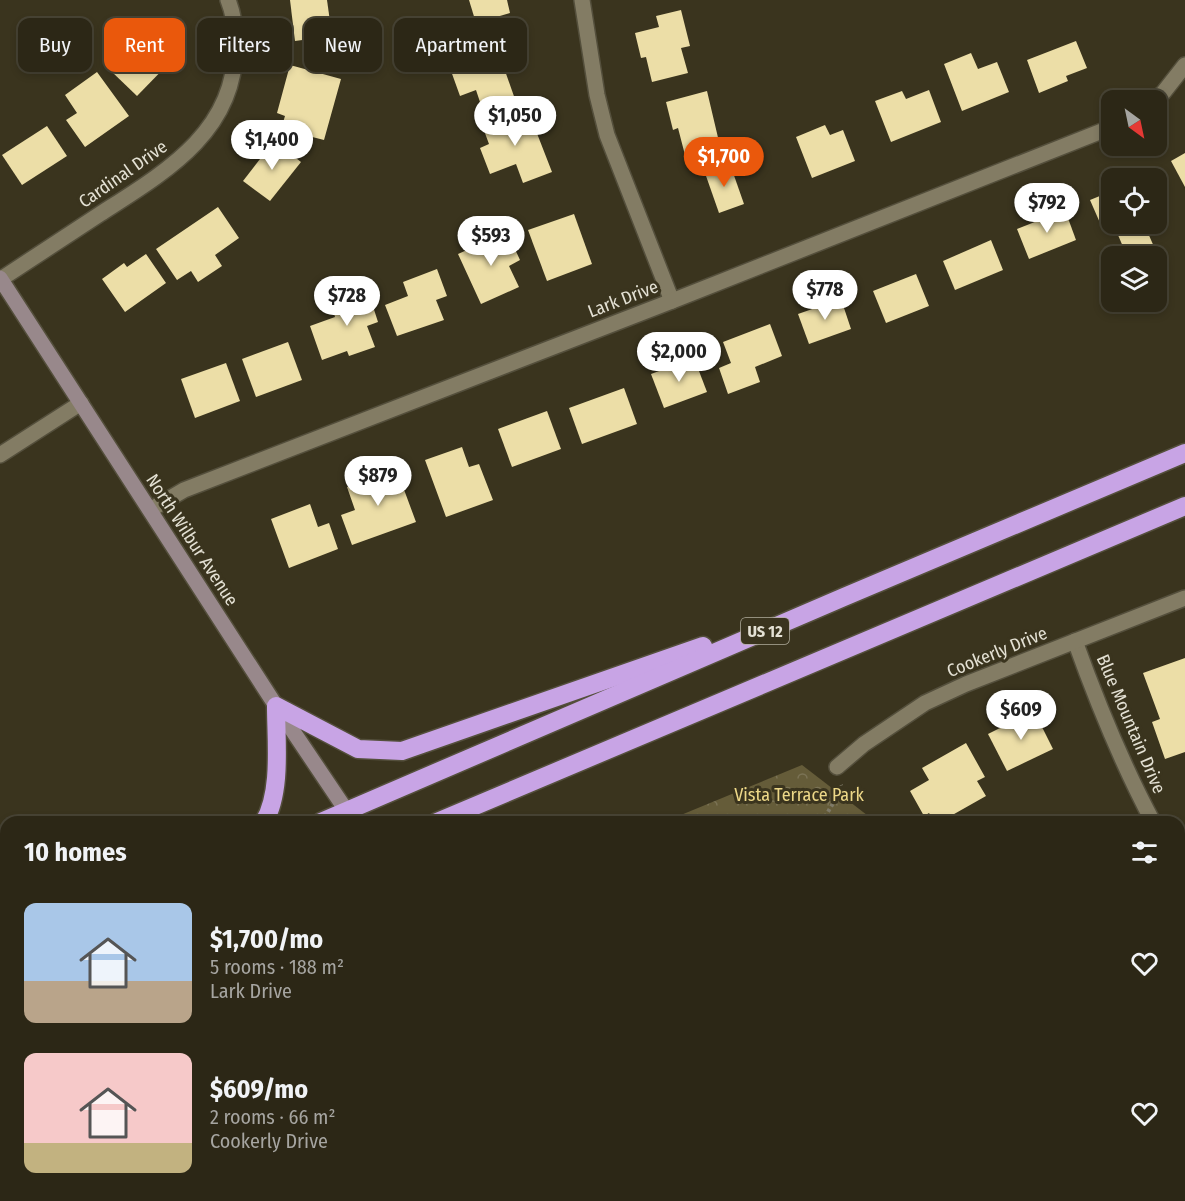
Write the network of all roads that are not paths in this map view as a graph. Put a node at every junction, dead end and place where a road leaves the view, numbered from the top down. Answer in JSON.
{"nodes":[{"id":1,"x":228,"y":0,"type":"edge"},
{"id":2,"x":582,"y":0,"type":"edge"},
{"id":3,"x":1185,"y":65,"type":"edge"},
{"id":4,"x":1165,"y":90,"type":"edge"},
{"id":5,"x":1101,"y":131,"type":"edge"},
{"id":6,"x":0,"y":279,"type":"edge"},
{"id":7,"x":672,"y":301,"type":"junction"},
{"id":8,"x":81,"y":403,"type":"junction"},
{"id":9,"x":1185,"y":453,"type":"edge"},
{"id":10,"x":0,"y":455,"type":"edge"},
{"id":11,"x":1185,"y":506,"type":"edge"},
{"id":12,"x":150,"y":510,"type":"junction"},
{"id":13,"x":844,"y":597,"type":"junction"},
{"id":14,"x":1185,"y":598,"type":"edge"},
{"id":15,"x":1075,"y":641,"type":"junction"},
{"id":16,"x":276,"y":705,"type":"junction"},
{"id":17,"x":837,"y":767,"type":"road end"},
{"id":18,"x":267,"y":816,"type":"edge"},
{"id":19,"x":349,"y":816,"type":"edge"},
{"id":20,"x":352,"y":816,"type":"edge"},
{"id":21,"x":451,"y":816,"type":"edge"},
{"id":22,"x":1150,"y":816,"type":"edge"}],
"edges":[{"from":1,"to":6,"type":"street","name":"Cardinal Drive"},
{"from":2,"to":7,"type":"street"},
{"from":3,"to":4,"type":"street"},
{"from":5,"to":7,"type":"street","name":"Lark Drive"},
{"from":6,"to":8,"type":"main road","name":"North Wilbur Avenue"},
{"from":7,"to":12,"type":"street","name":"Lark Drive"},
{"from":8,"to":10,"type":"street"},
{"from":8,"to":12,"type":"main road","name":"North Wilbur Avenue"},
{"from":9,"to":13,"type":"highway","number":"US 12"},
{"from":11,"to":21,"type":"highway"},
{"from":12,"to":16,"type":"main road","name":"North Wilbur Avenue"},
{"from":13,"to":16,"type":"highway"},
{"from":13,"to":20,"type":"highway","number":"US 12"},
{"from":14,"to":15,"type":"street","name":"Cookerly Drive"},
{"from":15,"to":17,"type":"street","name":"Cookerly Drive"},
{"from":15,"to":22,"type":"street","name":"Blue Mountain Drive"},
{"from":16,"to":18,"type":"highway"},
{"from":16,"to":19,"type":"main road","name":"North Wilbur Avenue"}]}
